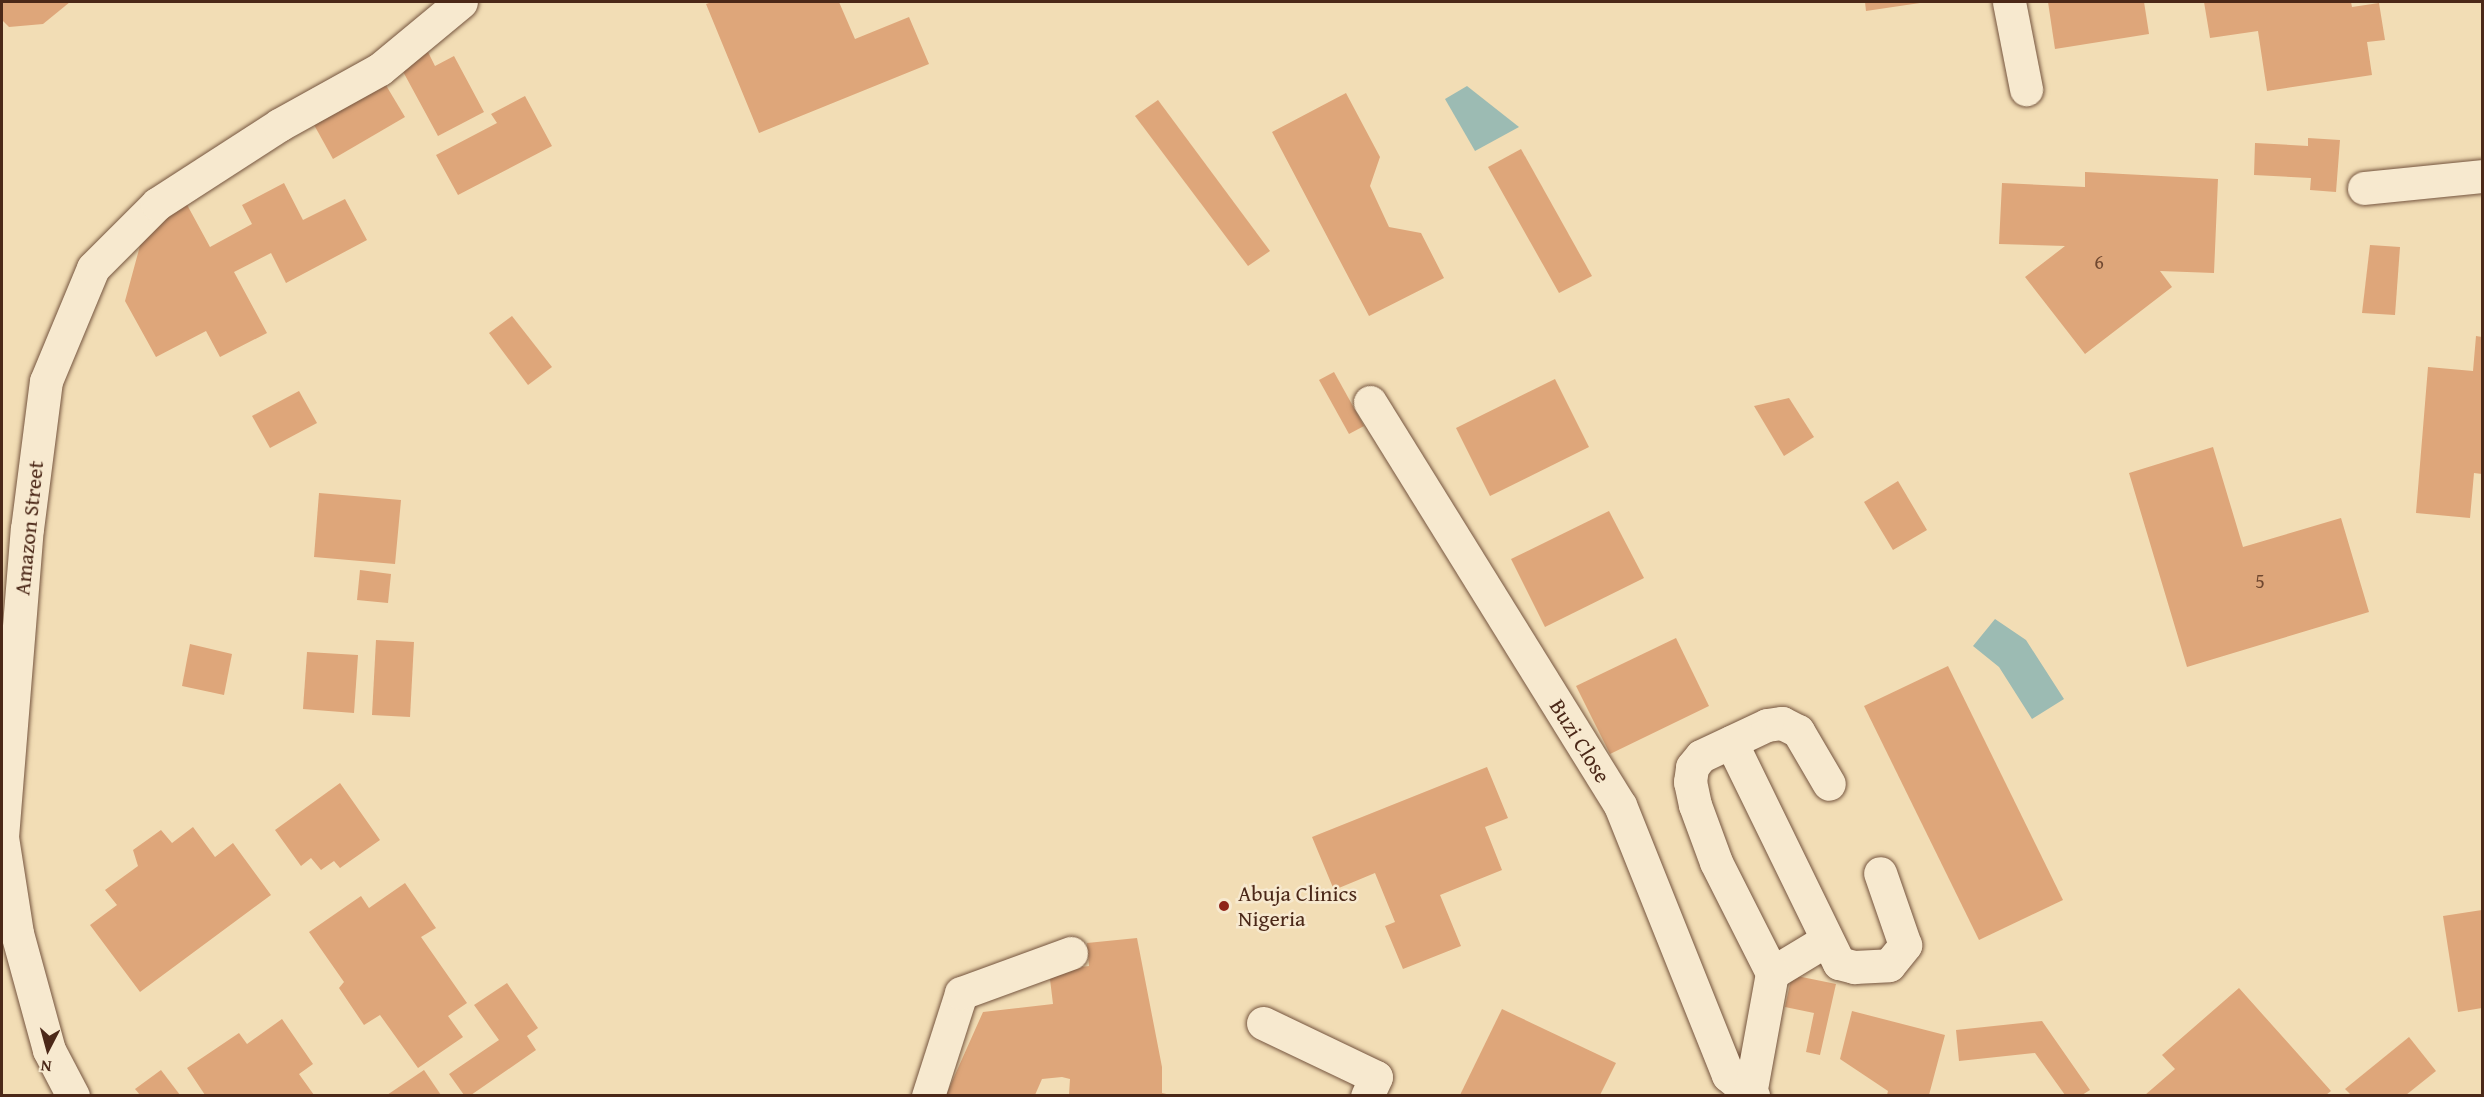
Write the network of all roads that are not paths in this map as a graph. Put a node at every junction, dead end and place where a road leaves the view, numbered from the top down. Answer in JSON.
{"nodes":[{"id":1,"x":461,"y":2,"type":"edge"},
{"id":2,"x":2009,"y":2,"type":"edge"},
{"id":3,"x":2026,"y":89,"type":"dead end"},
{"id":4,"x":2482,"y":176,"type":"edge"},
{"id":5,"x":2364,"y":188,"type":"dead end"},
{"id":6,"x":1370,"y":402,"type":"dead end"},
{"id":7,"x":14,"y":527,"type":"edge"},
{"id":8,"x":1731,"y":742,"type":"junction"},
{"id":9,"x":1829,"y":784,"type":"dead end"},
{"id":10,"x":1880,"y":873,"type":"dead end"},
{"id":11,"x":9,"y":936,"type":"edge"},
{"id":12,"x":1825,"y":941,"type":"junction"},
{"id":13,"x":1071,"y":953,"type":"dead end"},
{"id":14,"x":1772,"y":973,"type":"junction"},
{"id":15,"x":1263,"y":1023,"type":"dead end"},
{"id":16,"x":73,"y":1095,"type":"edge"},
{"id":17,"x":928,"y":1095,"type":"edge"},
{"id":18,"x":1367,"y":1095,"type":"edge"},
{"id":19,"x":1751,"y":1095,"type":"edge"}],
"edges":[{"from":1,"to":7,"type":"street","name":"Amazon Street"},
{"from":2,"to":3,"type":"street"},
{"from":4,"to":5,"type":"street"},
{"from":6,"to":19,"type":"street","name":"Buzi Close"},
{"from":7,"to":11,"type":"street","name":"Amazon Street"},
{"from":8,"to":9,"type":"street"},
{"from":8,"to":12,"type":"street"},
{"from":8,"to":14,"type":"street"},
{"from":10,"to":12,"type":"street"},
{"from":11,"to":16,"type":"street","name":"Amazon Street"},
{"from":12,"to":14,"type":"street"},
{"from":13,"to":17,"type":"street"},
{"from":14,"to":19,"type":"street"},
{"from":15,"to":18,"type":"street"}]}
